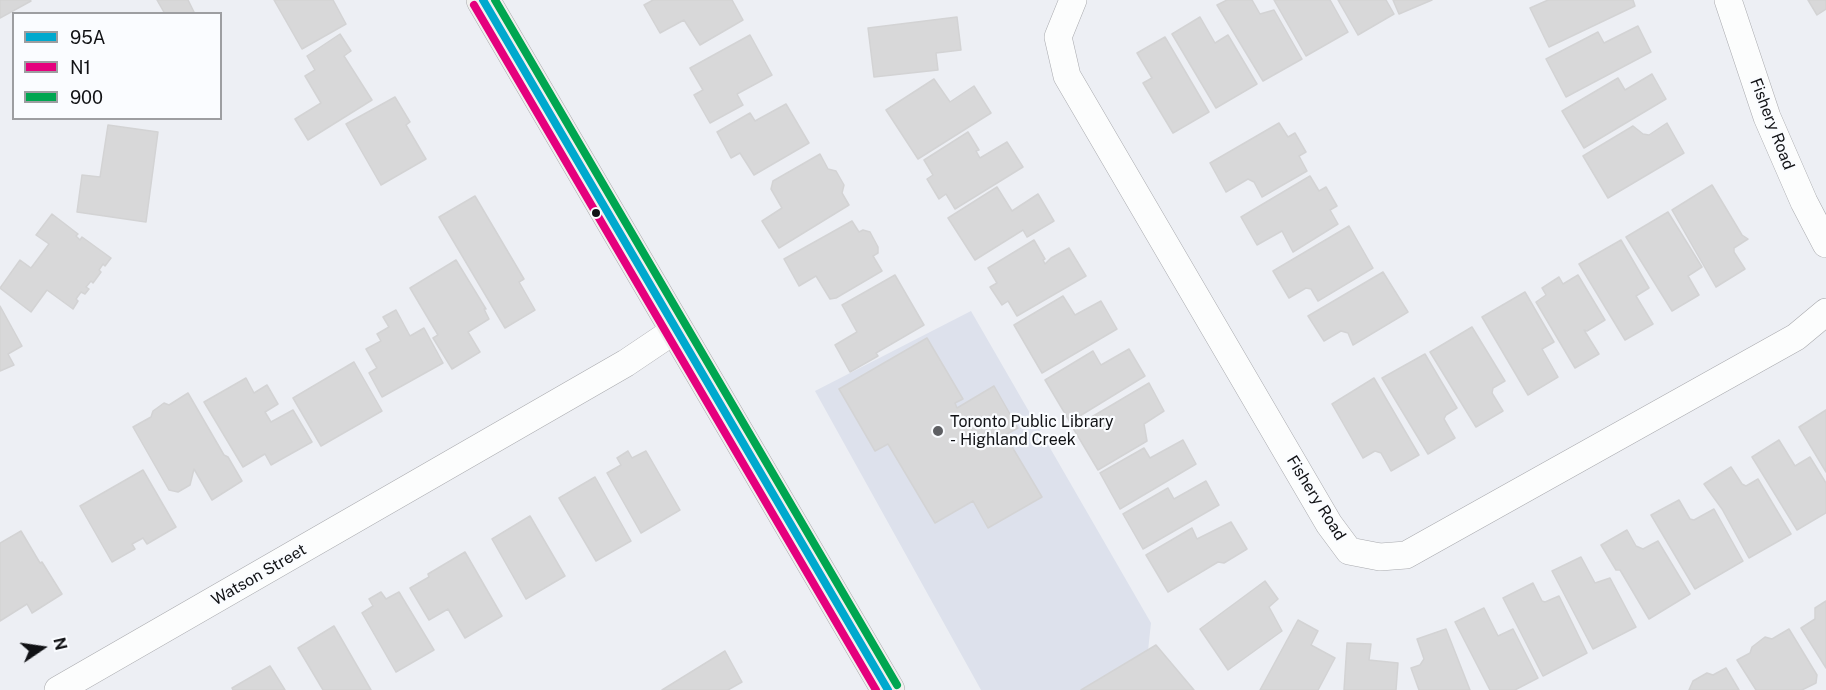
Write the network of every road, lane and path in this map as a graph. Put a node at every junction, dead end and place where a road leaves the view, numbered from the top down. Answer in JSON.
{"nodes":[{"id":1,"x":483,"y":0,"type":"edge"},
{"id":2,"x":1073,"y":0,"type":"edge"},
{"id":3,"x":1728,"y":0,"type":"edge"},
{"id":4,"x":1826,"y":244,"type":"edge"},
{"id":5,"x":1826,"y":312,"type":"edge"},
{"id":6,"x":675,"y":330,"type":"junction"},
{"id":7,"x":58,"y":690,"type":"edge"},
{"id":8,"x":888,"y":690,"type":"edge"}],
"edges":[{"from":1,"to":6,"type":"main road"},
{"from":2,"to":5,"type":"street","name":"Fishery Road"},
{"from":3,"to":4,"type":"street","name":"Fishery Road"},
{"from":6,"to":7,"type":"street","name":"Watson Street"},
{"from":6,"to":8,"type":"main road"}]}
